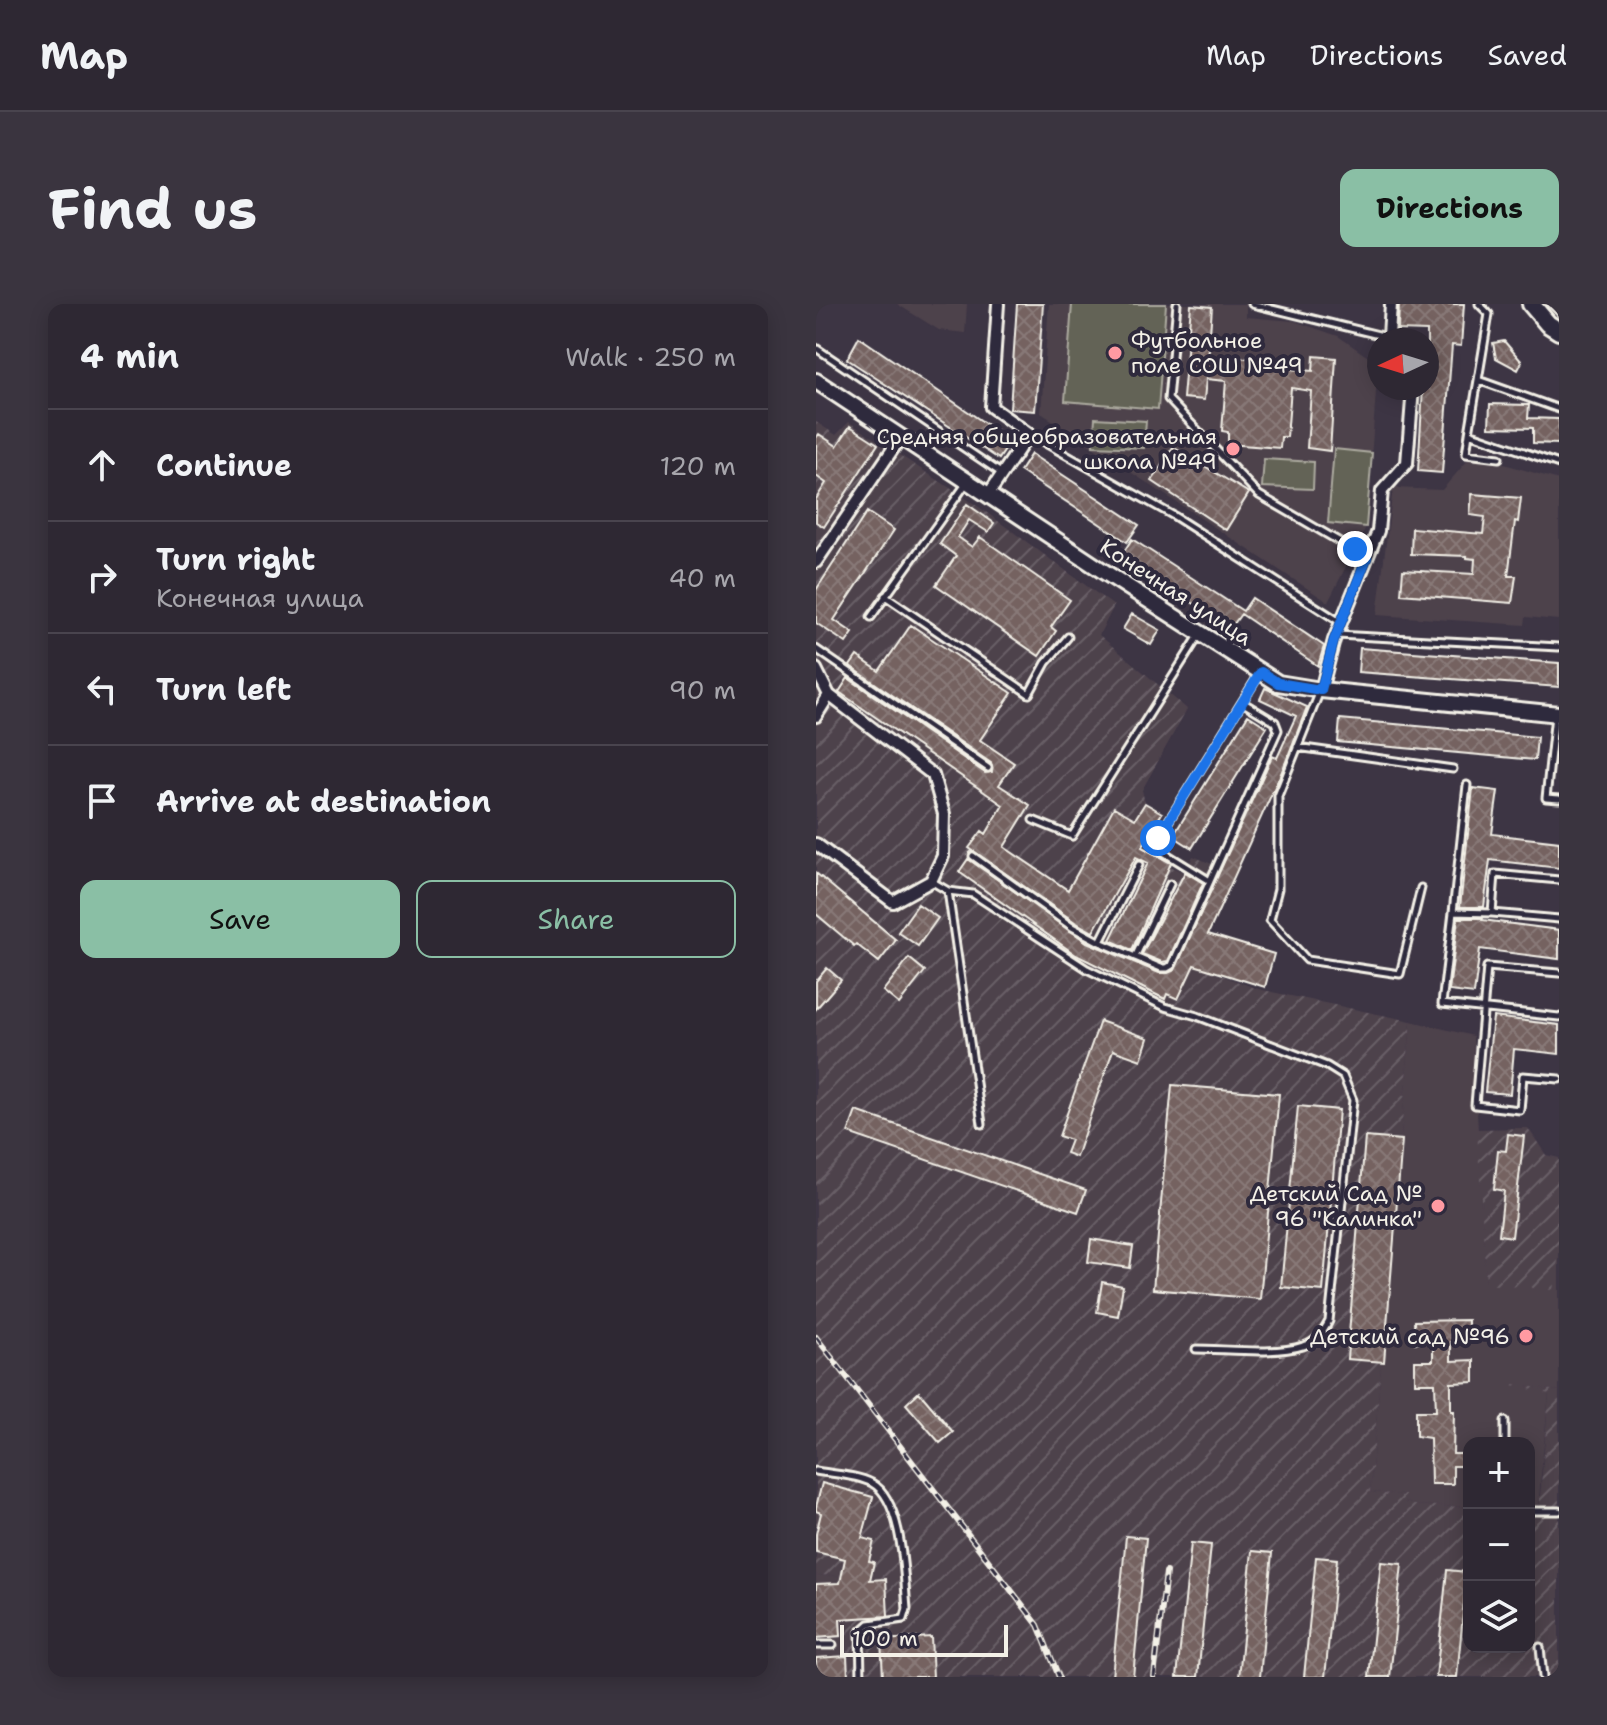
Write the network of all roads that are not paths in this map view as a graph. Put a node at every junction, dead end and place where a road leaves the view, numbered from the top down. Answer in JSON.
{"nodes":[{"id":1,"x":998,"y":304,"type":"edge"},
{"id":2,"x":1177,"y":304,"type":"edge"},
{"id":3,"x":1252,"y":304,"type":"edge"},
{"id":4,"x":1391,"y":304,"type":"edge"},
{"id":5,"x":1479,"y":304,"type":"edge"},
{"id":6,"x":1531,"y":304,"type":"edge"},
{"id":7,"x":1391,"y":328,"type":"edge"},
{"id":8,"x":1559,"y":331,"type":"edge"},
{"id":9,"x":1367,"y":333,"type":"edge"},
{"id":10,"x":816,"y":348,"type":"edge"},
{"id":11,"x":1478,"y":380,"type":"junction"},
{"id":12,"x":816,"y":381,"type":"edge"},
{"id":13,"x":1412,"y":400,"type":"edge"},
{"id":14,"x":1559,"y":409,"type":"edge"},
{"id":15,"x":1469,"y":433,"type":"junction"},
{"id":16,"x":1029,"y":434,"type":"junction"},
{"id":17,"x":901,"y":437,"type":"junction"},
{"id":18,"x":1499,"y":458,"type":"dead end"},
{"id":19,"x":1559,"y":464,"type":"edge"},
{"id":20,"x":1002,"y":474,"type":"junction"},
{"id":21,"x":968,"y":482,"type":"junction"},
{"id":22,"x":988,"y":495,"type":"junction"},
{"id":23,"x":1367,"y":558,"type":"junction"},
{"id":24,"x":816,"y":562,"type":"edge"},
{"id":25,"x":885,"y":596,"type":"junction"},
{"id":26,"x":871,"y":617,"type":"dead end"},
{"id":27,"x":1341,"y":623,"type":"junction"},
{"id":28,"x":1200,"y":634,"type":"junction"},
{"id":29,"x":1336,"y":635,"type":"junction"},
{"id":30,"x":1068,"y":637,"type":"dead end"},
{"id":31,"x":1559,"y":647,"type":"edge"},
{"id":32,"x":816,"y":649,"type":"edge"},
{"id":33,"x":816,"y":669,"type":"edge"},
{"id":34,"x":1261,"y":672,"type":"junction"},
{"id":35,"x":1321,"y":690,"type":"junction"},
{"id":36,"x":829,"y":695,"type":"junction"},
{"id":37,"x":1242,"y":702,"type":"junction"},
{"id":38,"x":1558,"y":713,"type":"edge"},
{"id":39,"x":816,"y":716,"type":"edge"},
{"id":40,"x":1297,"y":747,"type":"junction"},
{"id":41,"x":988,"y":768,"type":"dead end"},
{"id":42,"x":1453,"y":769,"type":"dead end"},
{"id":43,"x":1467,"y":785,"type":"dead end"},
{"id":44,"x":1559,"y":799,"type":"edge"},
{"id":45,"x":1033,"y":820,"type":"dead end"},
{"id":46,"x":816,"y":844,"type":"edge"},
{"id":47,"x":973,"y":856,"type":"dead end"},
{"id":48,"x":1139,"y":865,"type":"dead end"},
{"id":49,"x":1559,"y":880,"type":"edge"},
{"id":50,"x":931,"y":881,"type":"junction"},
{"id":51,"x":1210,"y":881,"type":"junction"},
{"id":52,"x":1170,"y":884,"type":"dead end"},
{"id":53,"x":1421,"y":888,"type":"dead end"},
{"id":54,"x":948,"y":891,"type":"junction"},
{"id":55,"x":1453,"y":912,"type":"junction"},
{"id":56,"x":1492,"y":913,"type":"junction"},
{"id":57,"x":1559,"y":919,"type":"edge"},
{"id":58,"x":1100,"y":942,"type":"junction"},
{"id":59,"x":1135,"y":957,"type":"junction"},
{"id":60,"x":1559,"y":973,"type":"edge"},
{"id":61,"x":1484,"y":1009,"type":"junction"},
{"id":62,"x":1559,"y":1017,"type":"edge"},
{"id":63,"x":1559,"y":1079,"type":"edge"},
{"id":64,"x":982,"y":1124,"type":"dead end"},
{"id":65,"x":1196,"y":1349,"type":"dead end"},
{"id":66,"x":1505,"y":1421,"type":"dead end"},
{"id":67,"x":1505,"y":1437,"type":"edge"},
{"id":68,"x":816,"y":1471,"type":"edge"},
{"id":69,"x":1535,"y":1511,"type":"edge"},
{"id":70,"x":1559,"y":1511,"type":"edge"},
{"id":71,"x":816,"y":1645,"type":"edge"},
{"id":72,"x":833,"y":1645,"type":"dead end"},
{"id":73,"x":1540,"y":1647,"type":"dead end"},
{"id":74,"x":861,"y":1677,"type":"edge"},
{"id":75,"x":1543,"y":1677,"type":"edge"}],
"edges":[{"from":1,"to":16,"type":"street"},
{"from":2,"to":23,"type":"lane"},
{"from":3,"to":9,"type":"lane"},
{"from":4,"to":7,"type":"street"},
{"from":5,"to":11,"type":"lane"},
{"from":6,"to":8,"type":"main road"},
{"from":10,"to":20,"type":"lane"},
{"from":11,"to":14,"type":"lane"},
{"from":11,"to":15,"type":"lane"},
{"from":12,"to":17,"type":"street","name":"Конечная улица"},
{"from":13,"to":23,"type":"street"},
{"from":15,"to":18,"type":"lane"},
{"from":15,"to":19,"type":"lane"},
{"from":16,"to":20,"type":"street"},
{"from":16,"to":27,"type":"lane"},
{"from":17,"to":21,"type":"street","name":"Конечная улица"},
{"from":17,"to":24,"type":"street"},
{"from":20,"to":22,"type":"street"},
{"from":21,"to":22,"type":"street","name":"Конечная улица"},
{"from":21,"to":25,"type":"lane"},
{"from":22,"to":28,"type":"street","name":"Конечная улица"},
{"from":23,"to":27,"type":"street"},
{"from":25,"to":26,"type":"lane"},
{"from":25,"to":30,"type":"lane"},
{"from":27,"to":29,"type":"street"},
{"from":28,"to":34,"type":"street","name":"Конечная улица"},
{"from":28,"to":45,"type":"lane"},
{"from":29,"to":31,"type":"lane"},
{"from":29,"to":35,"type":"street"},
{"from":32,"to":41,"type":"lane"},
{"from":33,"to":36,"type":"street"},
{"from":34,"to":35,"type":"street","name":"Конечная улица"},
{"from":34,"to":37,"type":"lane"},
{"from":35,"to":38,"type":"street","name":"Конечная улица"},
{"from":35,"to":40,"type":"lane"},
{"from":36,"to":39,"type":"street"},
{"from":36,"to":50,"type":"street"},
{"from":37,"to":51,"type":"lane"},
{"from":37,"to":51,"type":"lane"},
{"from":38,"to":44,"type":"lane"},
{"from":40,"to":42,"type":"lane"},
{"from":40,"to":53,"type":"lane"},
{"from":43,"to":55,"type":"lane"},
{"from":46,"to":50,"type":"street"},
{"from":47,"to":58,"type":"lane"},
{"from":48,"to":58,"type":"lane"},
{"from":49,"to":56,"type":"lane"},
{"from":50,"to":54,"type":"lane"},
{"from":51,"to":59,"type":"lane"},
{"from":52,"to":59,"type":"lane"},
{"from":54,"to":64,"type":"lane"},
{"from":54,"to":65,"type":"lane"},
{"from":55,"to":56,"type":"lane"},
{"from":55,"to":61,"type":"lane"},
{"from":56,"to":57,"type":"lane"},
{"from":58,"to":59,"type":"lane"},
{"from":60,"to":61,"type":"lane"},
{"from":61,"to":62,"type":"lane"},
{"from":61,"to":63,"type":"lane"},
{"from":66,"to":67,"type":"lane"},
{"from":68,"to":74,"type":"lane"},
{"from":69,"to":70,"type":"lane"},
{"from":71,"to":72,"type":"lane"},
{"from":73,"to":75,"type":"lane"}]}
